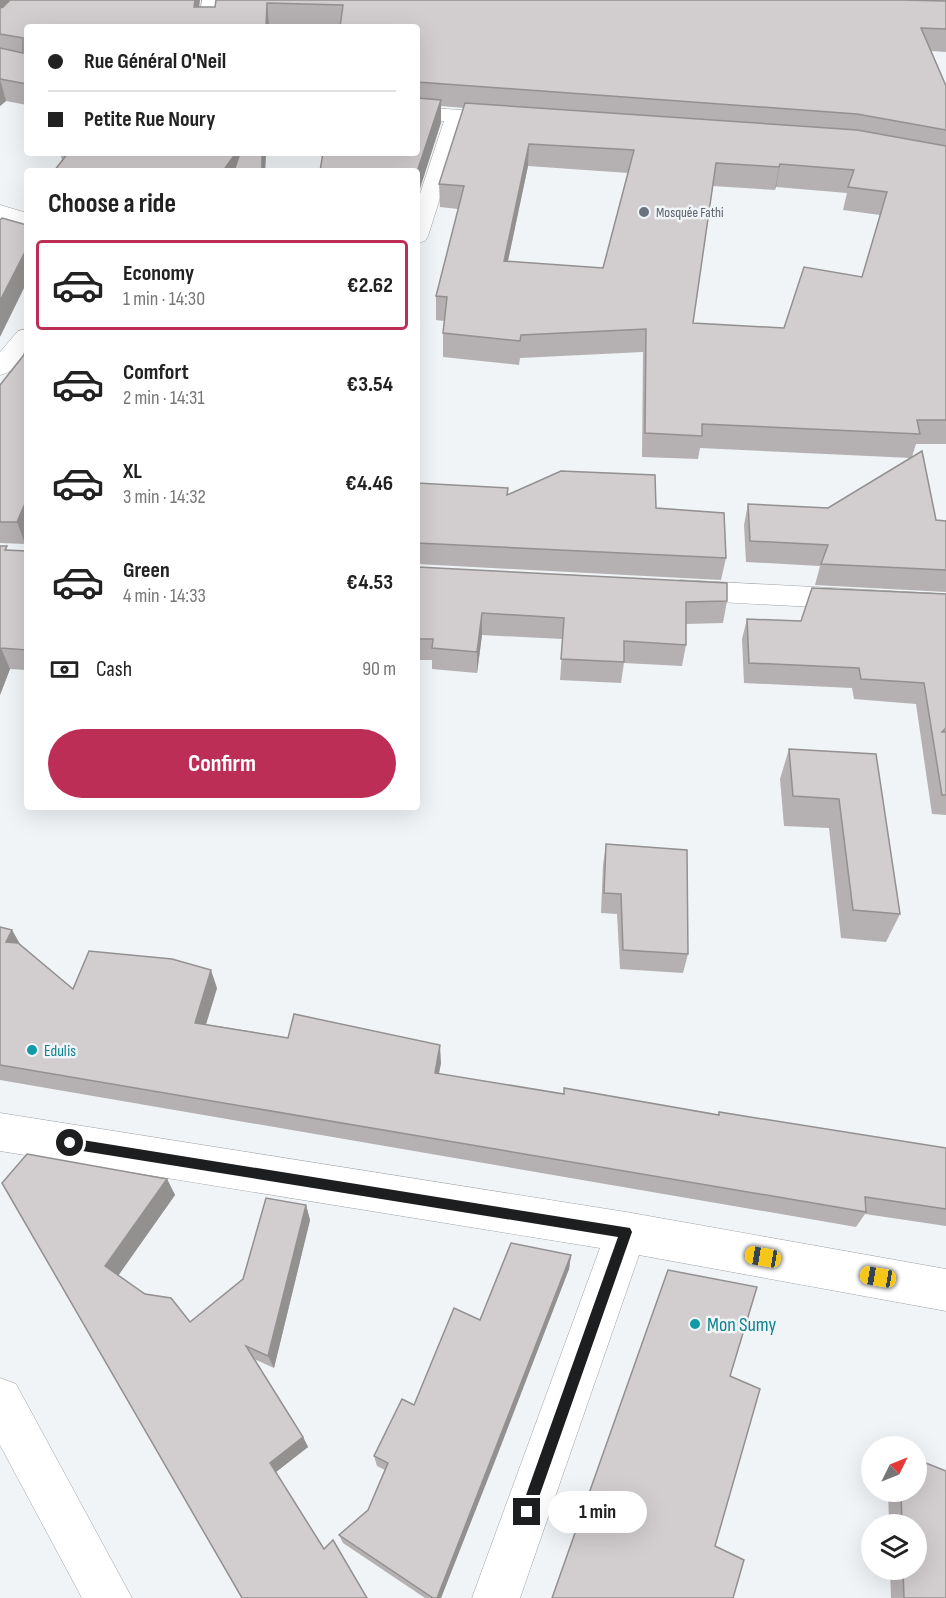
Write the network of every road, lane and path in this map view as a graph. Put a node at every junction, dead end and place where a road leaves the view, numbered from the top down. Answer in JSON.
{"nodes":[{"id":1,"x":211,"y":0,"type":"edge"},
{"id":2,"x":208,"y":24,"type":"edge"},
{"id":3,"x":420,"y":113,"type":"edge"},
{"id":4,"x":456,"y":116,"type":"junction"},
{"id":5,"x":526,"y":121,"type":"edge"},
{"id":6,"x":0,"y":212,"type":"edge"},
{"id":7,"x":24,"y":219,"type":"edge"},
{"id":8,"x":420,"y":227,"type":"edge"},
{"id":9,"x":24,"y":340,"type":"edge"},
{"id":10,"x":0,"y":368,"type":"edge"},
{"id":11,"x":652,"y":589,"type":"edge"},
{"id":12,"x":946,"y":604,"type":"edge"},
{"id":13,"x":0,"y":1132,"type":"edge"},
{"id":14,"x":626,"y":1232,"type":"junction"},
{"id":15,"x":946,"y":1290,"type":"edge"},
{"id":16,"x":0,"y":1400,"type":"edge"},
{"id":17,"x":108,"y":1598,"type":"edge"},
{"id":18,"x":496,"y":1598,"type":"edge"}],
"edges":[{"from":1,"to":2,"type":"street"},
{"from":3,"to":4,"type":"street"},
{"from":4,"to":5,"type":"street"},
{"from":4,"to":8,"type":"street"},
{"from":6,"to":7,"type":"street"},
{"from":9,"to":10,"type":"street"},
{"from":11,"to":12,"type":"street"},
{"from":13,"to":14,"type":"street"},
{"from":14,"to":15,"type":"street"},
{"from":14,"to":18,"type":"street"},
{"from":16,"to":17,"type":"street"}]}
